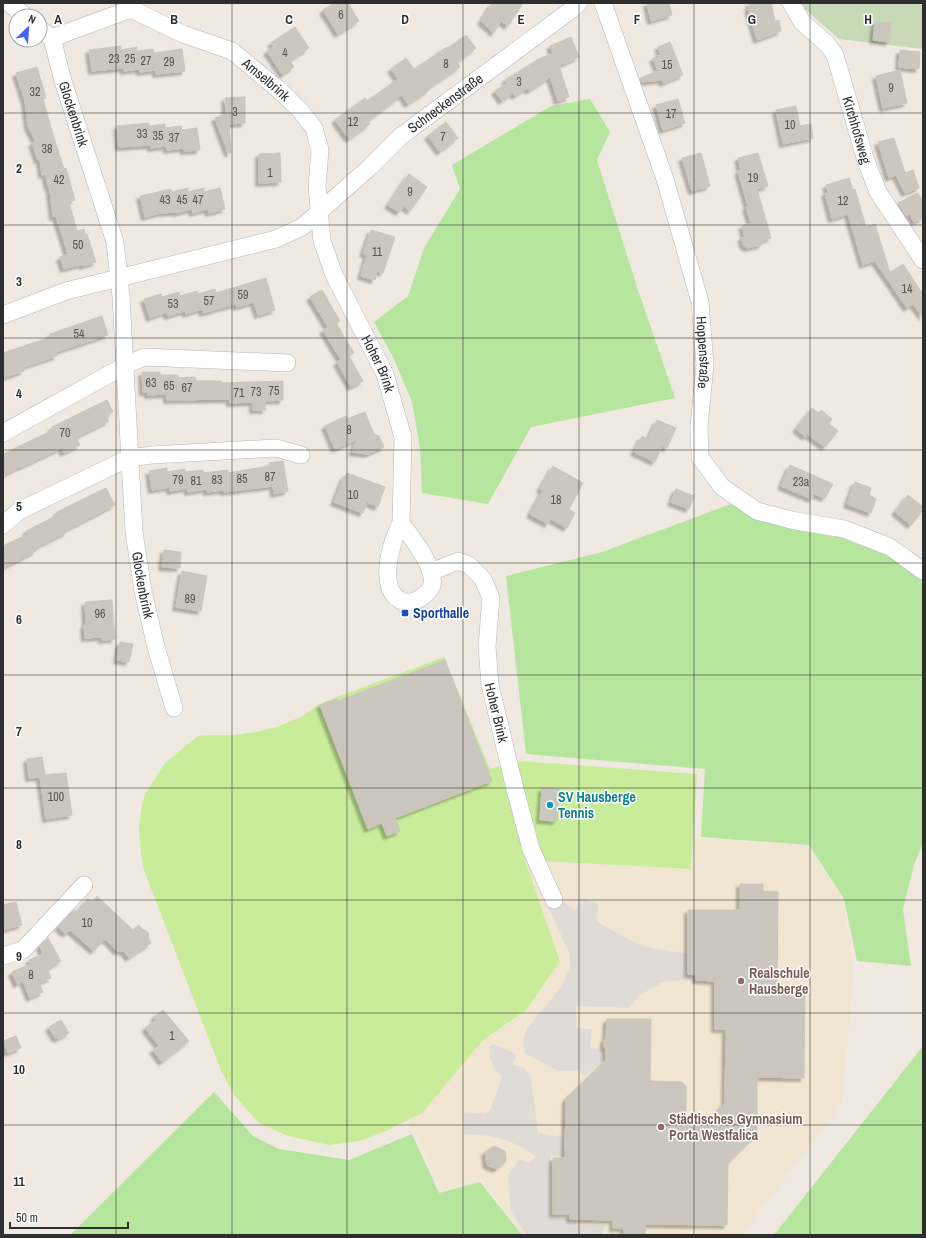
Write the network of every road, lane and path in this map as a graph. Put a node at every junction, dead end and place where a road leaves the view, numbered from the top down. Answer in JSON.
{"nodes":[{"id":1,"x":579,"y":3,"type":"edge"},
{"id":2,"x":603,"y":3,"type":"edge"},
{"id":3,"x":791,"y":3,"type":"edge"},
{"id":4,"x":131,"y":6,"type":"edge"},
{"id":5,"x":48,"y":32,"type":"edge"},
{"id":6,"x":48,"y":39,"type":"edge"},
{"id":7,"x":320,"y":212,"type":"junction"},
{"id":8,"x":923,"y":260,"type":"edge"},
{"id":9,"x":119,"y":276,"type":"junction"},
{"id":10,"x":3,"y":315,"type":"edge"},
{"id":11,"x":287,"y":363,"type":"dead end"},
{"id":12,"x":124,"y":366,"type":"junction"},
{"id":13,"x":3,"y":433,"type":"edge"},
{"id":14,"x":301,"y":455,"type":"dead end"},
{"id":15,"x":129,"y":458,"type":"junction"},
{"id":16,"x":401,"y":523,"type":"junction"},
{"id":17,"x":3,"y":525,"type":"edge"},
{"id":18,"x":431,"y":572,"type":"junction"},
{"id":19,"x":923,"y":572,"type":"edge"},
{"id":20,"x":174,"y":708,"type":"dead end"},
{"id":21,"x":84,"y":885,"type":"dead end"},
{"id":22,"x":554,"y":900,"type":"dead end"},
{"id":23,"x":3,"y":956,"type":"edge"}],
"edges":[{"from":1,"to":7,"type":"street","name":"Schneckenstraße"},
{"from":2,"to":19,"type":"street","name":"Hoppenstraße"},
{"from":3,"to":8,"type":"street","name":"Kirchhofsweg"},
{"from":4,"to":5,"type":"street","name":"Glockenbrink"},
{"from":4,"to":7,"type":"street","name":"Amselbrink"},
{"from":6,"to":9,"type":"street","name":"Glockenbrink"},
{"from":7,"to":9,"type":"street"},
{"from":7,"to":16,"type":"street","name":"Hoher Brink"},
{"from":9,"to":10,"type":"street"},
{"from":9,"to":12,"type":"street","name":"Glockenbrink"},
{"from":11,"to":12,"type":"street"},
{"from":12,"to":13,"type":"street"},
{"from":12,"to":15,"type":"street","name":"Glockenbrink"},
{"from":14,"to":15,"type":"street"},
{"from":15,"to":17,"type":"street"},
{"from":15,"to":20,"type":"street","name":"Glockenbrink"},
{"from":16,"to":18,"type":"street"},
{"from":16,"to":18,"type":"street","name":"Hoher Brink"},
{"from":18,"to":22,"type":"street","name":"Hoher Brink"},
{"from":21,"to":23,"type":"street"}]}
